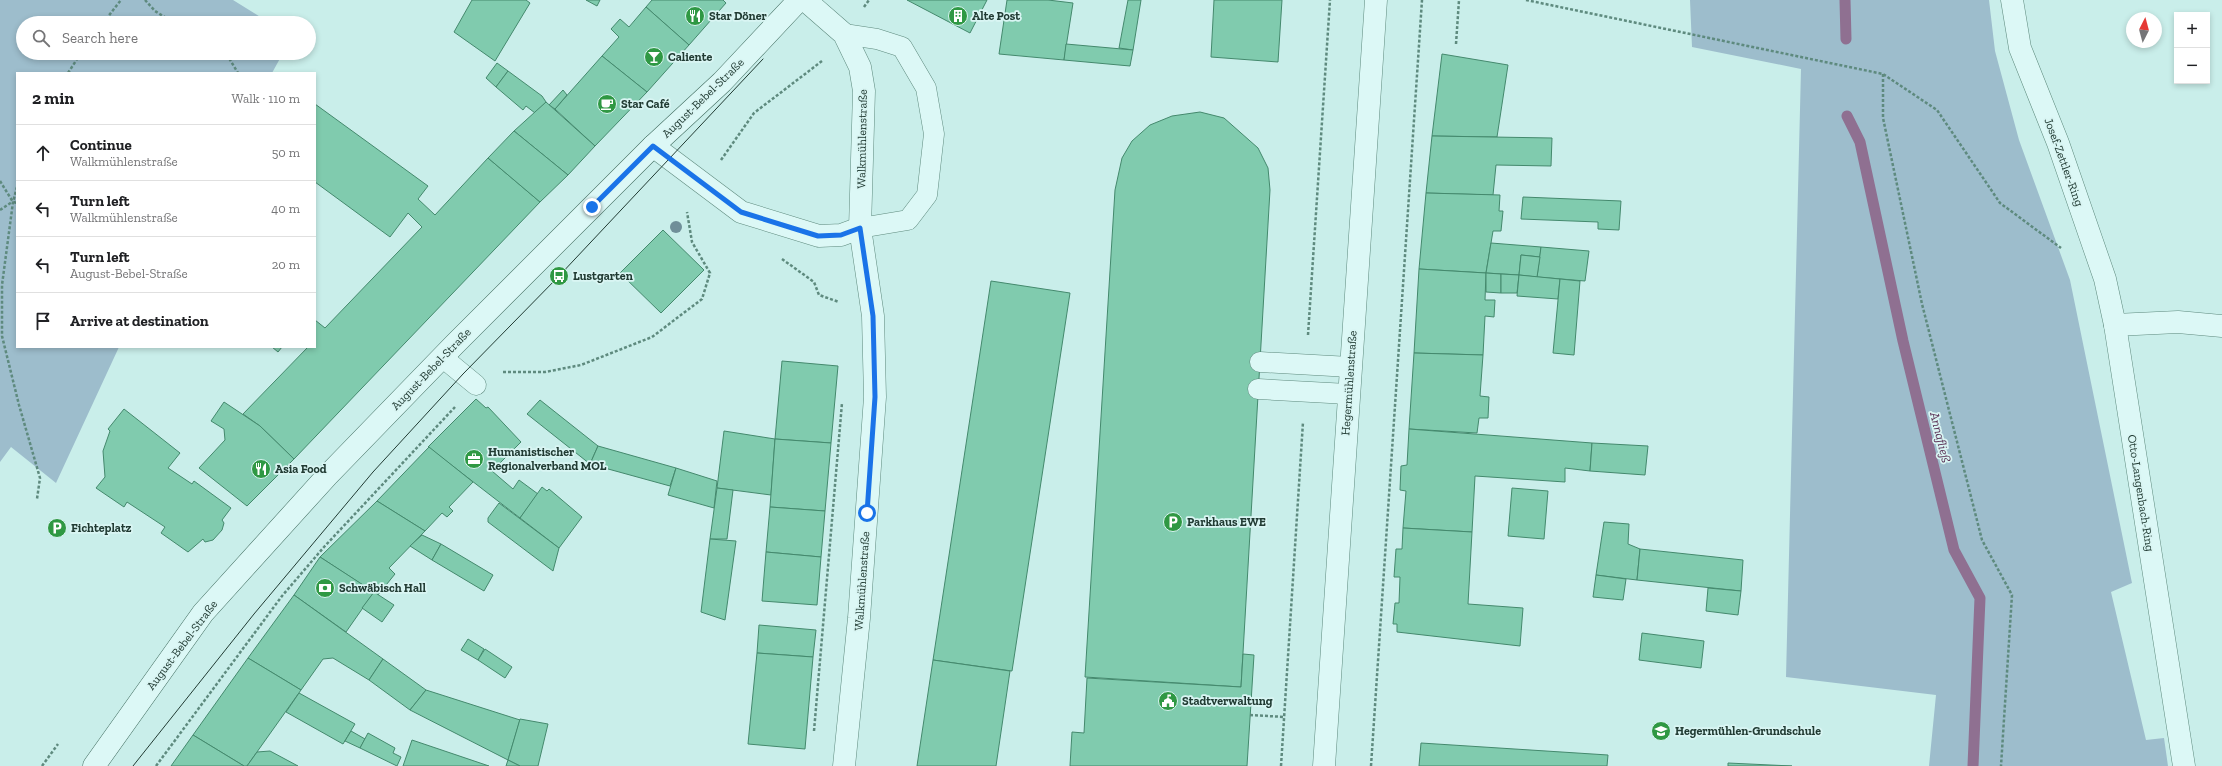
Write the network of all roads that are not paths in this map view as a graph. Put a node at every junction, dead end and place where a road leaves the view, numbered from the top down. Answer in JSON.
{"nodes":[{"id":1,"x":799,"y":0,"type":"edge"},
{"id":2,"x":805,"y":0,"type":"edge"},
{"id":3,"x":1376,"y":0,"type":"edge"},
{"id":4,"x":2012,"y":0,"type":"edge"},
{"id":5,"x":844,"y":34,"type":"junction"},
{"id":6,"x":653,"y":146,"type":"junction"},
{"id":7,"x":860,"y":228,"type":"junction"},
{"id":8,"x":2115,"y":324,"type":"junction"},
{"id":9,"x":2222,"y":326,"type":"edge"},
{"id":10,"x":442,"y":357,"type":"junction"},
{"id":11,"x":1260,"y":362,"type":"dead end"},
{"id":12,"x":1350,"y":367,"type":"junction"},
{"id":13,"x":476,"y":385,"type":"road end"},
{"id":14,"x":1258,"y":389,"type":"dead end"},
{"id":15,"x":1348,"y":394,"type":"junction"},
{"id":16,"x":94,"y":766,"type":"edge"},
{"id":17,"x":844,"y":766,"type":"edge"},
{"id":18,"x":1324,"y":766,"type":"edge"},
{"id":19,"x":2184,"y":766,"type":"edge"}],
"edges":[{"from":1,"to":6,"type":"street","name":"August-Bebel-Straße"},
{"from":2,"to":5,"type":"street","name":"Walkmühlenstraße"},
{"from":3,"to":12,"type":"street","name":"Hegermühlenstraße"},
{"from":4,"to":8,"type":"street","name":"Josef-Zettler-Ring"},
{"from":5,"to":7,"type":"street","name":"Walkmühlenstraße"},
{"from":5,"to":7,"type":"lane"},
{"from":6,"to":7,"type":"street"},
{"from":6,"to":10,"type":"street","name":"August-Bebel-Straße"},
{"from":7,"to":17,"type":"street","name":"Walkmühlenstraße"},
{"from":8,"to":9,"type":"street"},
{"from":8,"to":19,"type":"street","name":"Otto-Langenbach-Ring"},
{"from":10,"to":13,"type":"lane"},
{"from":10,"to":16,"type":"street","name":"August-Bebel-Straße"},
{"from":11,"to":12,"type":"lane"},
{"from":12,"to":15,"type":"street","name":"Hegermühlenstraße"},
{"from":14,"to":15,"type":"lane"},
{"from":15,"to":18,"type":"street","name":"Hegermühlenstraße"}]}
